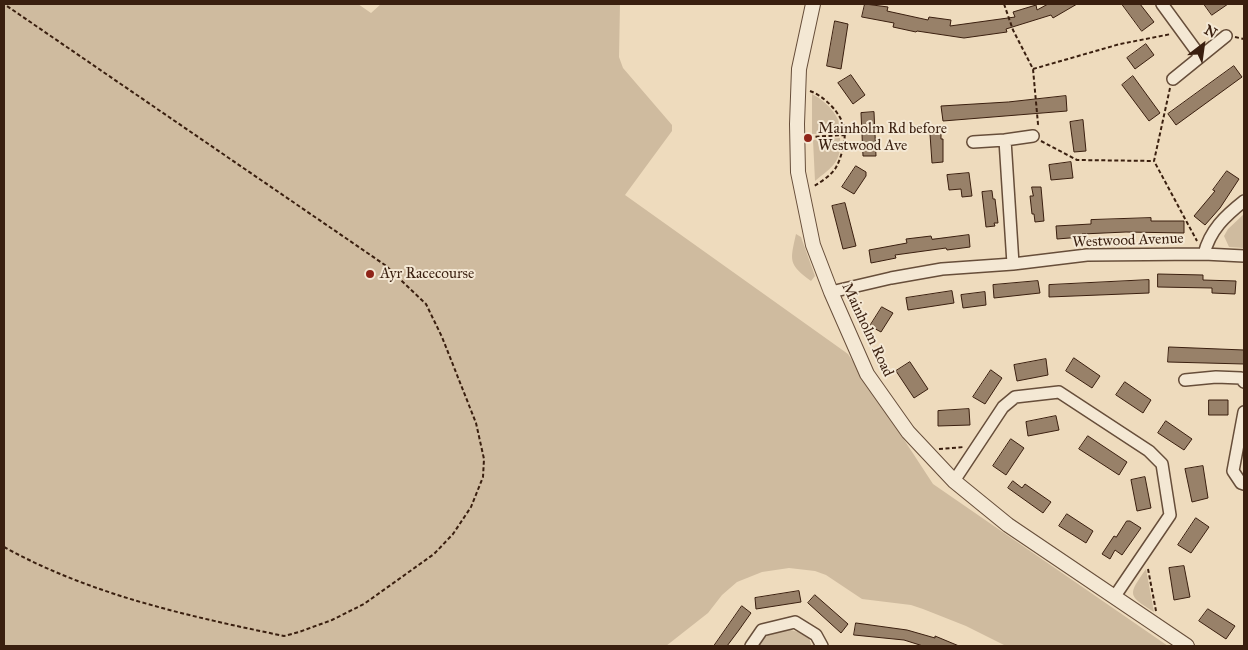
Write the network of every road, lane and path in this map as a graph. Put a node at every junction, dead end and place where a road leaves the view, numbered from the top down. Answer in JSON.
{"nodes":[{"id":1,"x":4,"y":4,"type":"edge"},
{"id":2,"x":813,"y":4,"type":"edge"},
{"id":3,"x":1004,"y":4,"type":"edge"},
{"id":4,"x":1162,"y":4,"type":"edge"},
{"id":5,"x":1182,"y":32,"type":"junction"},
{"id":6,"x":1226,"y":36,"type":"dead end"},
{"id":7,"x":1200,"y":56,"type":"junction"},
{"id":8,"x":1033,"y":69,"type":"junction"},
{"id":9,"x":1173,"y":79,"type":"joint"},
{"id":10,"x":798,"y":90,"type":"junction"},
{"id":11,"x":844,"y":135,"type":"junction"},
{"id":12,"x":1033,"y":136,"type":"junction"},
{"id":13,"x":798,"y":137,"type":"junction"},
{"id":14,"x":1005,"y":140,"type":"junction"},
{"id":15,"x":973,"y":142,"type":"dead end"},
{"id":16,"x":1154,"y":161,"type":"junction"},
{"id":17,"x":802,"y":191,"type":"junction"},
{"id":18,"x":1244,"y":201,"type":"edge"},
{"id":19,"x":1204,"y":254,"type":"junction"},
{"id":20,"x":1244,"y":256,"type":"edge"},
{"id":21,"x":1013,"y":264,"type":"junction"},
{"id":22,"x":830,"y":292,"type":"junction"},
{"id":23,"x":1185,"y":380,"type":"dead end"},
{"id":24,"x":1244,"y":382,"type":"edge"},
{"id":25,"x":1244,"y":412,"type":"edge"},
{"id":26,"x":975,"y":448,"type":"junction"},
{"id":27,"x":930,"y":456,"type":"junction"},
{"id":28,"x":954,"y":481,"type":"junction"},
{"id":29,"x":1244,"y":484,"type":"edge"},
{"id":30,"x":4,"y":547,"type":"edge"},
{"id":31,"x":1139,"y":560,"type":"junction"},
{"id":32,"x":1115,"y":596,"type":"junction"},
{"id":33,"x":1152,"y":622,"type":"junction"},
{"id":34,"x":751,"y":646,"type":"edge"},
{"id":35,"x":822,"y":646,"type":"edge"},
{"id":36,"x":1187,"y":646,"type":"edge"}],
"edges":[{"from":1,"to":30,"type":"path"},
{"from":2,"to":10,"type":"street","name":"Mainholm Road"},
{"from":3,"to":8,"type":"path"},
{"from":4,"to":5,"type":"street"},
{"from":5,"to":7,"type":"street"},
{"from":5,"to":8,"type":"path"},
{"from":6,"to":7,"type":"street"},
{"from":7,"to":9,"type":"street"},
{"from":8,"to":12,"type":"path"},
{"from":9,"to":16,"type":"path"},
{"from":10,"to":11,"type":"path"},
{"from":10,"to":13,"type":"street","name":"Mainholm Road"},
{"from":11,"to":13,"type":"path"},
{"from":11,"to":17,"type":"path"},
{"from":12,"to":14,"type":"street"},
{"from":12,"to":16,"type":"path"},
{"from":13,"to":17,"type":"street","name":"Mainholm Road"},
{"from":14,"to":15,"type":"street"},
{"from":14,"to":21,"type":"street"},
{"from":16,"to":19,"type":"path"},
{"from":17,"to":22,"type":"street","name":"Mainholm Road"},
{"from":18,"to":19,"type":"street"},
{"from":19,"to":20,"type":"street","name":"Westwood Avenue"},
{"from":19,"to":21,"type":"street","name":"Westwood Avenue"},
{"from":21,"to":22,"type":"street","name":"Westwood Avenue"},
{"from":22,"to":27,"type":"street","name":"Mainholm Road"},
{"from":23,"to":24,"type":"street"},
{"from":25,"to":29,"type":"street"},
{"from":26,"to":27,"type":"path"},
{"from":26,"to":28,"type":"street"},
{"from":26,"to":31,"type":"street"},
{"from":27,"to":28,"type":"street","name":"Mainholm Road"},
{"from":28,"to":32,"type":"street","name":"Mainholm Road"},
{"from":31,"to":32,"type":"street"},
{"from":31,"to":33,"type":"path"},
{"from":32,"to":33,"type":"street","name":"Mainholm Road"},
{"from":33,"to":36,"type":"street","name":"Mainholm Road"},
{"from":34,"to":35,"type":"street"}]}
